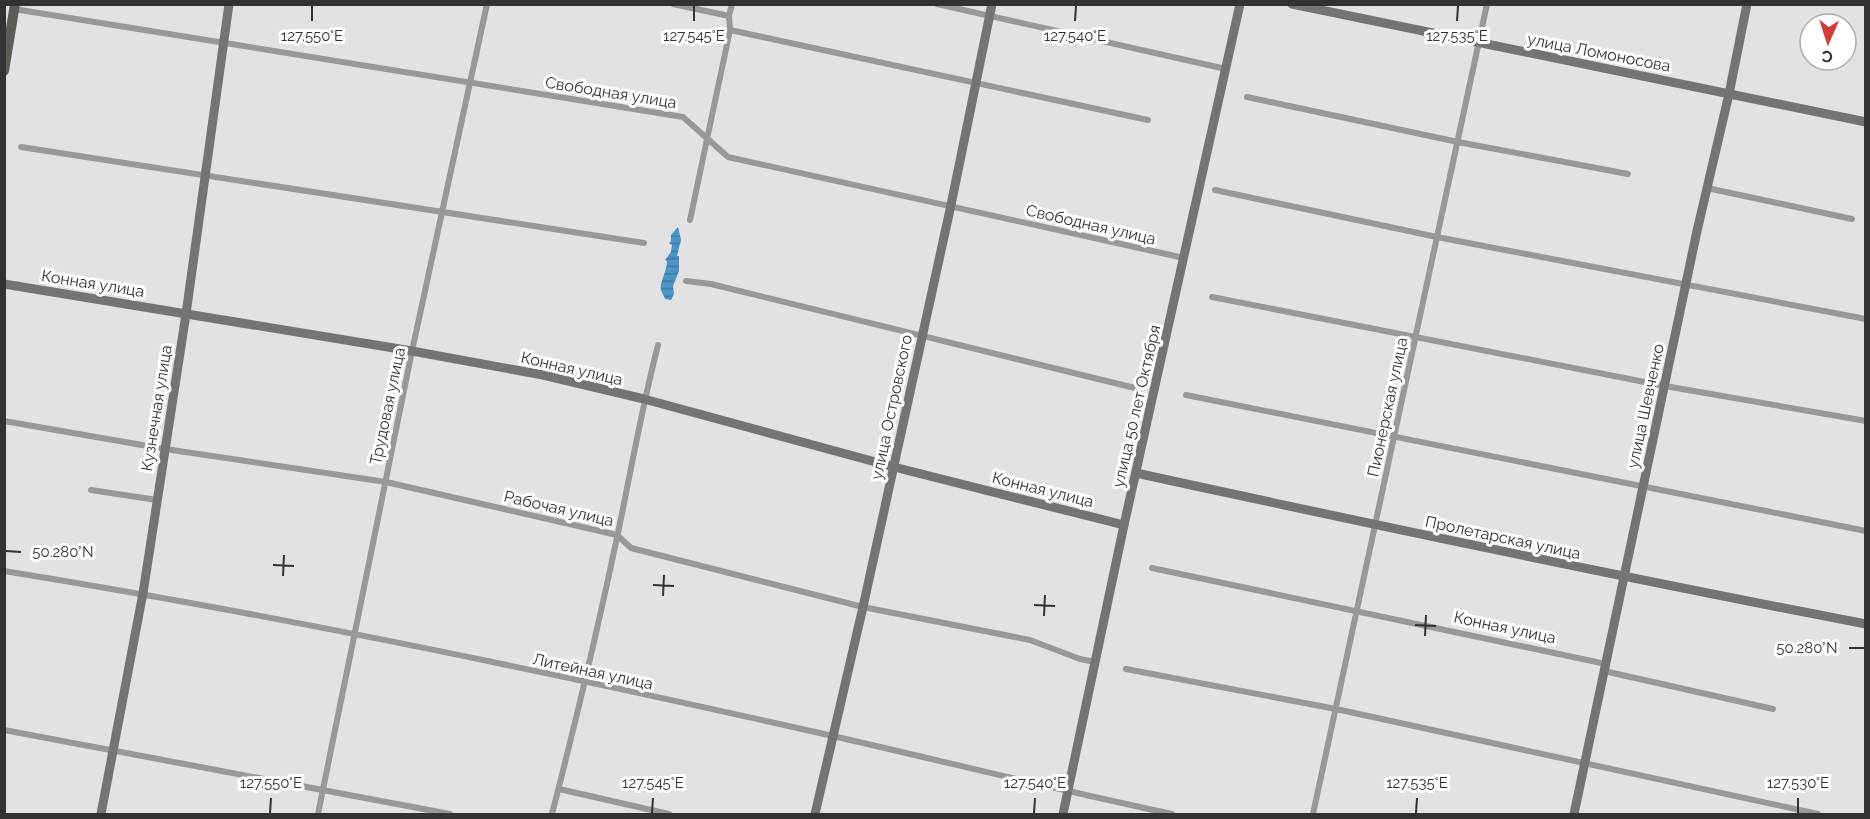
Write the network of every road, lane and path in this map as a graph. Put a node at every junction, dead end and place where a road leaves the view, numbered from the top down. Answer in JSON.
{"nodes":[{"id":1,"x":229,"y":4,"type":"edge"},
{"id":2,"x":487,"y":4,"type":"edge"},
{"id":3,"x":673,"y":4,"type":"edge"},
{"id":4,"x":732,"y":4,"type":"edge"},
{"id":5,"x":937,"y":4,"type":"edge"},
{"id":6,"x":992,"y":4,"type":"edge"},
{"id":7,"x":1240,"y":4,"type":"edge"},
{"id":8,"x":1292,"y":4,"type":"edge"},
{"id":9,"x":1487,"y":4,"type":"edge"},
{"id":10,"x":1747,"y":4,"type":"edge"},
{"id":11,"x":15,"y":7,"type":"edge"},
{"id":12,"x":729,"y":16,"type":"junction"},
{"id":13,"x":989,"y":16,"type":"junction"},
{"id":14,"x":730,"y":30,"type":"junction"},
{"id":15,"x":1479,"y":43,"type":"junction"},
{"id":16,"x":225,"y":44,"type":"junction"},
{"id":17,"x":1226,"y":69,"type":"junction"},
{"id":18,"x":4,"y":71,"type":"edge"},
{"id":19,"x":469,"y":82,"type":"junction"},
{"id":20,"x":976,"y":83,"type":"junction"},
{"id":21,"x":1730,"y":94,"type":"junction"},
{"id":22,"x":1247,"y":97,"type":"dead end"},
{"id":23,"x":1148,"y":120,"type":"dead end"},
{"id":24,"x":1866,"y":122,"type":"edge"},
{"id":25,"x":707,"y":137,"type":"junction"},
{"id":26,"x":1458,"y":142,"type":"junction"},
{"id":27,"x":21,"y":147,"type":"dead end"},
{"id":28,"x":1628,"y":174,"type":"dead end"},
{"id":29,"x":205,"y":176,"type":"junction"},
{"id":30,"x":1707,"y":188,"type":"junction"},
{"id":31,"x":1215,"y":190,"type":"dead end"},
{"id":32,"x":951,"y":205,"type":"junction"},
{"id":33,"x":441,"y":213,"type":"junction"},
{"id":34,"x":1852,"y":219,"type":"dead end"},
{"id":35,"x":690,"y":220,"type":"dead end"},
{"id":36,"x":1437,"y":237,"type":"junction"},
{"id":37,"x":644,"y":243,"type":"dead end"},
{"id":38,"x":1184,"y":258,"type":"junction"},
{"id":39,"x":686,"y":281,"type":"dead end"},
{"id":40,"x":4,"y":284,"type":"edge"},
{"id":41,"x":1686,"y":285,"type":"junction"},
{"id":42,"x":1212,"y":297,"type":"dead end"},
{"id":43,"x":186,"y":314,"type":"junction"},
{"id":44,"x":1866,"y":319,"type":"edge"},
{"id":45,"x":921,"y":336,"type":"junction"},
{"id":46,"x":1416,"y":337,"type":"junction"},
{"id":47,"x":657,"y":345,"type":"dead end"},
{"id":48,"x":412,"y":351,"type":"junction"},
{"id":49,"x":1665,"y":386,"type":"junction"},
{"id":50,"x":1139,"y":390,"type":"dead end"},
{"id":51,"x":1186,"y":395,"type":"dead end"},
{"id":52,"x":644,"y":399,"type":"junction"},
{"id":53,"x":4,"y":421,"type":"edge"},
{"id":54,"x":1866,"y":422,"type":"edge"},
{"id":55,"x":1395,"y":436,"type":"junction"},
{"id":56,"x":165,"y":449,"type":"junction"},
{"id":57,"x":894,"y":466,"type":"junction"},
{"id":58,"x":1136,"y":473,"type":"junction"},
{"id":59,"x":386,"y":482,"type":"junction"},
{"id":60,"x":1643,"y":486,"type":"junction"},
{"id":61,"x":90,"y":490,"type":"dead end"},
{"id":62,"x":157,"y":500,"type":"junction"},
{"id":63,"x":1124,"y":525,"type":"junction"},
{"id":64,"x":1375,"y":526,"type":"junction"},
{"id":65,"x":1866,"y":531,"type":"edge"},
{"id":66,"x":617,"y":534,"type":"junction"},
{"id":67,"x":1152,"y":568,"type":"dead end"},
{"id":68,"x":4,"y":570,"type":"edge"},
{"id":69,"x":1624,"y":578,"type":"junction"},
{"id":70,"x":143,"y":593,"type":"junction"},
{"id":71,"x":863,"y":607,"type":"junction"},
{"id":72,"x":1357,"y":611,"type":"junction"},
{"id":73,"x":1866,"y":624,"type":"edge"},
{"id":74,"x":354,"y":633,"type":"junction"},
{"id":75,"x":1095,"y":662,"type":"junction"},
{"id":76,"x":1605,"y":667,"type":"junction"},
{"id":77,"x":1126,"y":669,"type":"dead end"},
{"id":78,"x":585,"y":683,"type":"junction"},
{"id":79,"x":1336,"y":709,"type":"junction"},
{"id":80,"x":1773,"y":709,"type":"dead end"},
{"id":81,"x":4,"y":730,"type":"edge"},
{"id":82,"x":833,"y":736,"type":"junction"},
{"id":83,"x":114,"y":752,"type":"junction"},
{"id":84,"x":1585,"y":765,"type":"junction"},
{"id":85,"x":559,"y":789,"type":"junction"},
{"id":86,"x":322,"y":791,"type":"junction"},
{"id":87,"x":1068,"y":792,"type":"junction"},
{"id":88,"x":101,"y":814,"type":"edge"},
{"id":89,"x":318,"y":814,"type":"edge"},
{"id":90,"x":450,"y":814,"type":"edge"},
{"id":91,"x":552,"y":814,"type":"edge"},
{"id":92,"x":669,"y":814,"type":"edge"},
{"id":93,"x":815,"y":814,"type":"edge"},
{"id":94,"x":1064,"y":814,"type":"edge"},
{"id":95,"x":1172,"y":814,"type":"edge"},
{"id":96,"x":1313,"y":814,"type":"edge"},
{"id":97,"x":1574,"y":814,"type":"edge"},
{"id":98,"x":1818,"y":814,"type":"edge"}],
"edges":[{"from":1,"to":16,"type":"street","name":"Кузнечная улица"},
{"from":2,"to":19,"type":"street","name":"Трудовая улица"},
{"from":3,"to":12,"type":"street"},
{"from":4,"to":12,"type":"street"},
{"from":5,"to":13,"type":"street"},
{"from":6,"to":13,"type":"street","name":"улица Островского"},
{"from":7,"to":17,"type":"street","name":"улица 50 лет Октября"},
{"from":8,"to":15,"type":"street","name":"улица Ломоносова"},
{"from":9,"to":15,"type":"street","name":"Пионерская улица"},
{"from":10,"to":21,"type":"street","name":"улица Шевченко"},
{"from":11,"to":16,"type":"street","name":"Свободная улица"},
{"from":11,"to":18,"type":"main road"},
{"from":12,"to":14,"type":"street"},
{"from":13,"to":17,"type":"street"},
{"from":13,"to":20,"type":"street","name":"улица Островского"},
{"from":14,"to":20,"type":"street"},
{"from":14,"to":25,"type":"street"},
{"from":15,"to":21,"type":"street","name":"улица Ломоносова"},
{"from":15,"to":26,"type":"street","name":"Пионерская улица"},
{"from":16,"to":19,"type":"street","name":"Свободная улица"},
{"from":16,"to":29,"type":"street","name":"Кузнечная улица"},
{"from":17,"to":38,"type":"street","name":"улица 50 лет Октября"},
{"from":19,"to":25,"type":"street","name":"Свободная улица"},
{"from":19,"to":33,"type":"street","name":"Трудовая улица"},
{"from":20,"to":23,"type":"street"},
{"from":20,"to":32,"type":"street","name":"улица Островского"},
{"from":21,"to":24,"type":"street","name":"улица Ломоносова"},
{"from":21,"to":30,"type":"street","name":"улица Шевченко"},
{"from":22,"to":26,"type":"street"},
{"from":25,"to":32,"type":"street","name":"Свободная улица"},
{"from":25,"to":35,"type":"street"},
{"from":26,"to":28,"type":"street"},
{"from":26,"to":36,"type":"street","name":"Пионерская улица"},
{"from":27,"to":29,"type":"street"},
{"from":29,"to":33,"type":"street"},
{"from":29,"to":43,"type":"street","name":"Кузнечная улица"},
{"from":30,"to":34,"type":"street"},
{"from":30,"to":41,"type":"street","name":"улица Шевченко"},
{"from":31,"to":36,"type":"street"},
{"from":32,"to":38,"type":"street","name":"Свободная улица"},
{"from":32,"to":45,"type":"street","name":"улица Островского"},
{"from":33,"to":37,"type":"street"},
{"from":33,"to":48,"type":"street","name":"Трудовая улица"},
{"from":36,"to":41,"type":"street"},
{"from":36,"to":46,"type":"street","name":"Пионерская улица"},
{"from":38,"to":58,"type":"street","name":"улица 50 лет Октября"},
{"from":39,"to":45,"type":"street"},
{"from":40,"to":43,"type":"street","name":"Конная улица"},
{"from":41,"to":44,"type":"street"},
{"from":41,"to":49,"type":"street","name":"улица Шевченко"},
{"from":42,"to":46,"type":"street"},
{"from":43,"to":48,"type":"street","name":"Конная улица"},
{"from":43,"to":56,"type":"street","name":"Кузнечная улица"},
{"from":45,"to":50,"type":"street"},
{"from":45,"to":57,"type":"street","name":"улица Островского"},
{"from":46,"to":49,"type":"street"},
{"from":46,"to":55,"type":"street","name":"Пионерская улица"},
{"from":47,"to":52,"type":"street"},
{"from":48,"to":52,"type":"street","name":"Конная улица"},
{"from":48,"to":59,"type":"street","name":"Трудовая улица"},
{"from":49,"to":54,"type":"street"},
{"from":49,"to":60,"type":"street","name":"улица Шевченко"},
{"from":51,"to":55,"type":"street"},
{"from":52,"to":57,"type":"street","name":"Конная улица"},
{"from":52,"to":66,"type":"street"},
{"from":53,"to":56,"type":"street","name":"Рабочая улица"},
{"from":55,"to":60,"type":"street"},
{"from":55,"to":64,"type":"street","name":"Пионерская улица"},
{"from":56,"to":59,"type":"street","name":"Рабочая улица"},
{"from":56,"to":62,"type":"street","name":"Кузнечная улица"},
{"from":57,"to":63,"type":"street","name":"Конная улица"},
{"from":57,"to":71,"type":"street","name":"улица Островского"},
{"from":58,"to":63,"type":"street","name":"улица 50 лет Октября"},
{"from":58,"to":64,"type":"street","name":"Пролетарская улица"},
{"from":59,"to":66,"type":"street","name":"Рабочая улица"},
{"from":59,"to":74,"type":"street","name":"Трудовая улица"},
{"from":60,"to":65,"type":"street"},
{"from":60,"to":69,"type":"street","name":"улица Шевченко"},
{"from":61,"to":62,"type":"street"},
{"from":62,"to":70,"type":"street","name":"Кузнечная улица"},
{"from":63,"to":75,"type":"street","name":"улица 50 лет Октября"},
{"from":64,"to":69,"type":"street","name":"Пролетарская улица"},
{"from":64,"to":72,"type":"street","name":"Пионерская улица"},
{"from":66,"to":71,"type":"street","name":"Рабочая улица"},
{"from":66,"to":78,"type":"street"},
{"from":67,"to":72,"type":"street","name":"Конная улица"},
{"from":68,"to":70,"type":"street","name":"Литейная улица"},
{"from":69,"to":73,"type":"street","name":"Пролетарская улица"},
{"from":69,"to":76,"type":"street","name":"улица Шевченко"},
{"from":70,"to":74,"type":"street","name":"Литейная улица"},
{"from":70,"to":83,"type":"street","name":"Кузнечная улица"},
{"from":71,"to":75,"type":"street","name":"Рабочая улица"},
{"from":71,"to":82,"type":"street","name":"улица Островского"},
{"from":72,"to":76,"type":"street","name":"Конная улица"},
{"from":72,"to":79,"type":"street","name":"Пионерская улица"},
{"from":74,"to":78,"type":"street","name":"Литейная улица"},
{"from":74,"to":86,"type":"street","name":"Трудовая улица"},
{"from":75,"to":87,"type":"street","name":"улица 50 лет Октября"},
{"from":76,"to":80,"type":"street","name":"Конная улица"},
{"from":76,"to":84,"type":"street","name":"улица Шевченко"},
{"from":77,"to":79,"type":"street"},
{"from":78,"to":82,"type":"street","name":"Литейная улица"},
{"from":78,"to":85,"type":"street"},
{"from":79,"to":84,"type":"street"},
{"from":79,"to":96,"type":"street","name":"Пионерская улица"},
{"from":81,"to":83,"type":"street"},
{"from":82,"to":87,"type":"street","name":"Литейная улица"},
{"from":82,"to":93,"type":"street","name":"улица Островского"},
{"from":83,"to":86,"type":"street"},
{"from":83,"to":88,"type":"street","name":"Кузнечная улица"},
{"from":84,"to":97,"type":"street","name":"улица Шевченко"},
{"from":84,"to":98,"type":"street"},
{"from":85,"to":91,"type":"street"},
{"from":85,"to":92,"type":"street"},
{"from":86,"to":89,"type":"street","name":"Трудовая улица"},
{"from":86,"to":90,"type":"street"},
{"from":87,"to":94,"type":"street","name":"улица 50 лет Октября"},
{"from":87,"to":95,"type":"street","name":"Литейная улица"}]}
